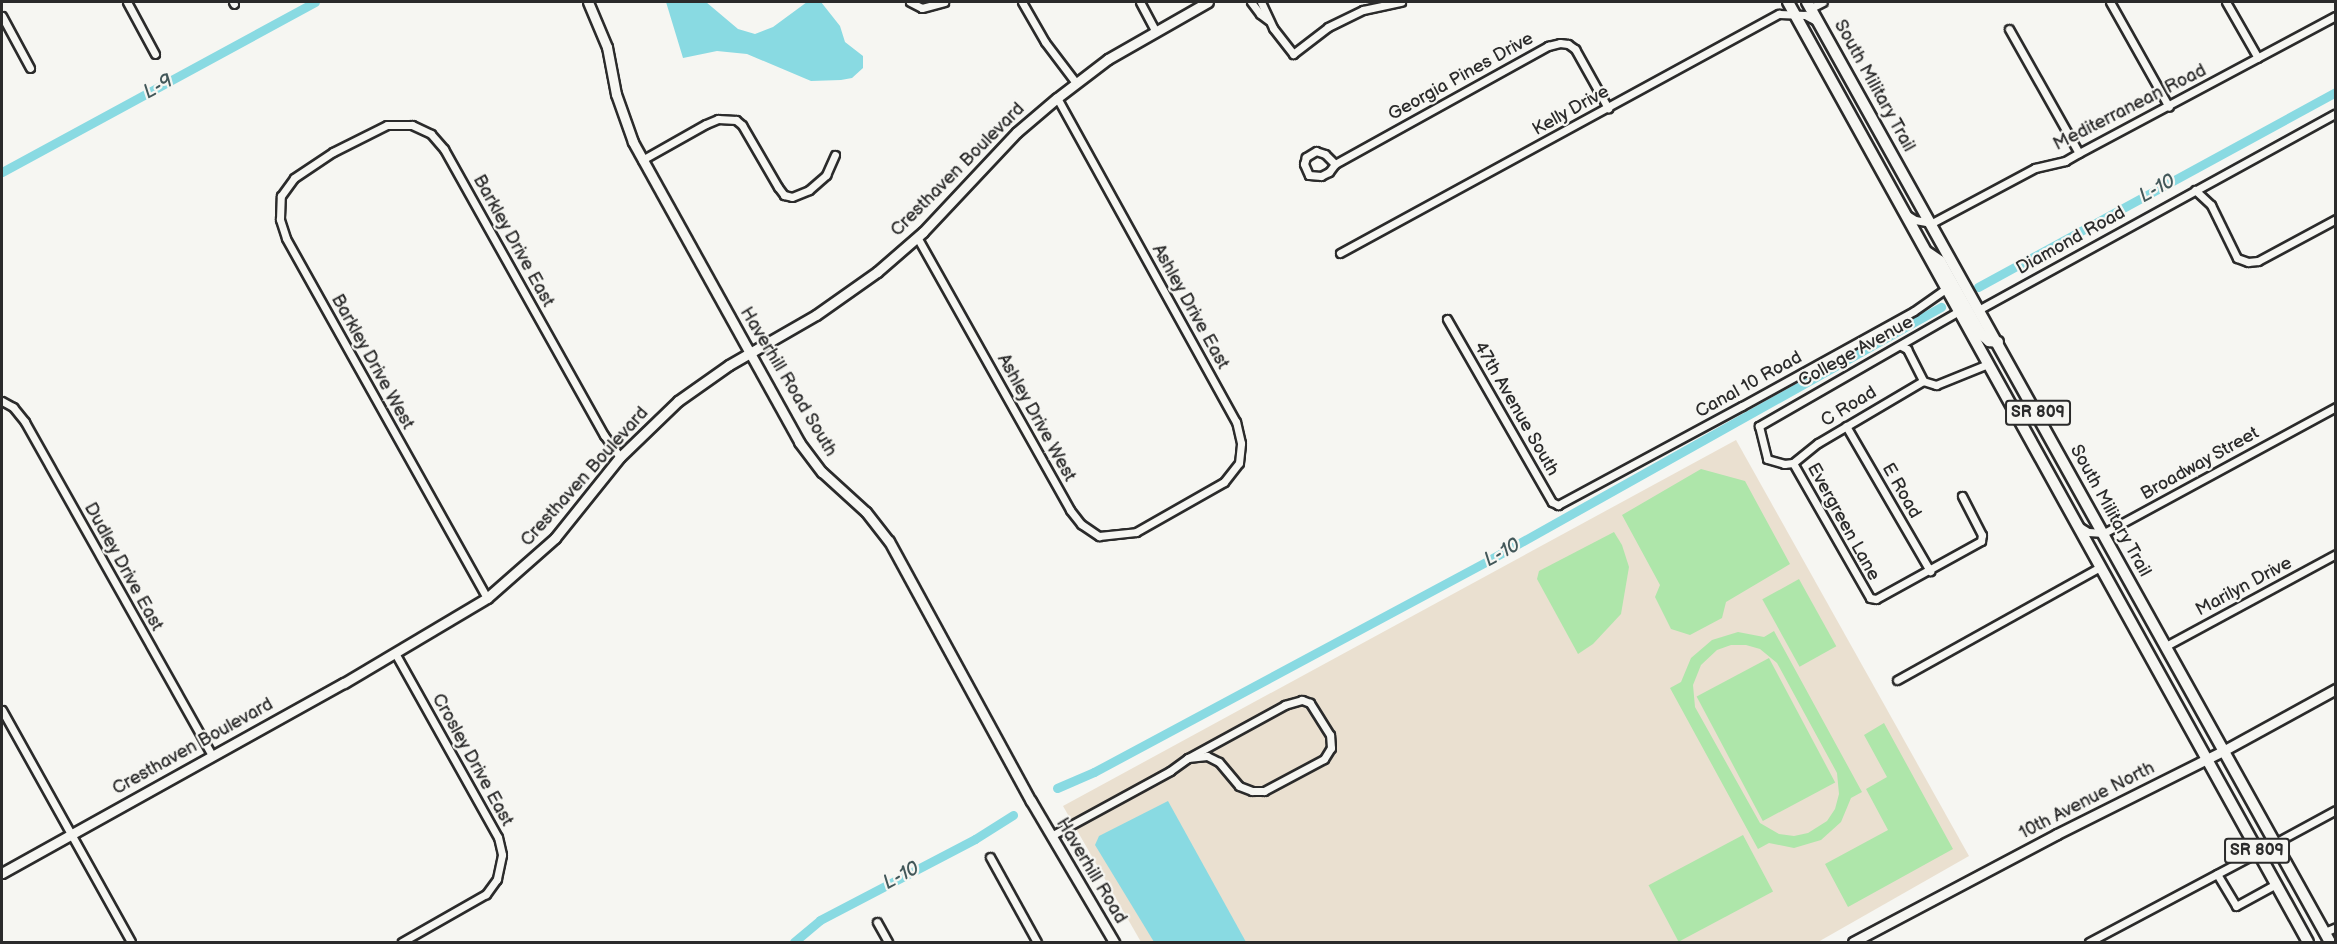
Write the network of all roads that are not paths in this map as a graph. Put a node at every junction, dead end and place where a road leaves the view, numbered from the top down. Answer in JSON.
{"nodes":[{"id":1,"x":127,"y":2,"type":"edge"},
{"id":2,"x":588,"y":2,"type":"edge"},
{"id":3,"x":910,"y":2,"type":"edge"},
{"id":4,"x":944,"y":2,"type":"edge"},
{"id":5,"x":1022,"y":2,"type":"edge"},
{"id":6,"x":1140,"y":2,"type":"edge"},
{"id":7,"x":1208,"y":2,"type":"edge"},
{"id":8,"x":1251,"y":2,"type":"edge"},
{"id":9,"x":1261,"y":2,"type":"edge"},
{"id":10,"x":1401,"y":2,"type":"edge"},
{"id":11,"x":1788,"y":2,"type":"edge"},
{"id":12,"x":1823,"y":2,"type":"edge"},
{"id":13,"x":2110,"y":2,"type":"edge"},
{"id":14,"x":2226,"y":2,"type":"edge"},
{"id":15,"x":1809,"y":5,"type":"edge"},
{"id":16,"x":1794,"y":14,"type":"junction"},
{"id":17,"x":2,"y":16,"type":"edge"},
{"id":18,"x":2336,"y":16,"type":"edge"},
{"id":19,"x":1270,"y":21,"type":"junction"},
{"id":20,"x":1820,"y":23,"type":"junction"},
{"id":21,"x":1155,"y":30,"type":"junction"},
{"id":22,"x":2009,"y":30,"type":"dead end"},
{"id":23,"x":156,"y":54,"type":"dead end"},
{"id":24,"x":2258,"y":58,"type":"junction"},
{"id":25,"x":30,"y":68,"type":"dead end"},
{"id":26,"x":1076,"y":83,"type":"junction"},
{"id":27,"x":1057,"y":98,"type":"junction"},
{"id":28,"x":2169,"y":107,"type":"junction"},
{"id":29,"x":1608,"y":108,"type":"junction"},
{"id":30,"x":2336,"y":113,"type":"edge"},
{"id":31,"x":333,"y":152,"type":"joint"},
{"id":32,"x":2079,"y":153,"type":"junction"},
{"id":33,"x":835,"y":155,"type":"dead end"},
{"id":34,"x":642,"y":160,"type":"junction"},
{"id":35,"x":1335,"y":164,"type":"junction"},
{"id":36,"x":2195,"y":190,"type":"junction"},
{"id":37,"x":1902,"y":213,"type":"junction"},
{"id":38,"x":2336,"y":219,"type":"edge"},
{"id":39,"x":1932,"y":223,"type":"junction"},
{"id":40,"x":917,"y":237,"type":"junction"},
{"id":41,"x":1925,"y":252,"type":"junction"},
{"id":42,"x":1340,"y":253,"type":"dead end"},
{"id":43,"x":1946,"y":289,"type":"junction"},
{"id":44,"x":1980,"y":309,"type":"junction"},
{"id":45,"x":1959,"y":311,"type":"junction"},
{"id":46,"x":1447,"y":319,"type":"dead end"},
{"id":47,"x":1998,"y":342,"type":"junction"},
{"id":48,"x":1901,"y":346,"type":"junction"},
{"id":49,"x":749,"y":353,"type":"junction"},
{"id":50,"x":1988,"y":364,"type":"junction"},
{"id":51,"x":1923,"y":381,"type":"junction"},
{"id":52,"x":2,"y":400,"type":"edge"},
{"id":53,"x":2336,"y":407,"type":"edge"},
{"id":54,"x":1768,"y":419,"type":"joint"},
{"id":55,"x":1846,"y":426,"type":"junction"},
{"id":56,"x":620,"y":457,"type":"junction"},
{"id":57,"x":1793,"y":463,"type":"junction"},
{"id":58,"x":1962,"y":496,"type":"dead end"},
{"id":59,"x":1564,"y":504,"type":"joint"},
{"id":60,"x":1173,"y":513,"type":"joint"},
{"id":61,"x":2076,"y":525,"type":"junction"},
{"id":62,"x":2104,"y":533,"type":"junction"},
{"id":63,"x":2336,"y":554,"type":"edge"},
{"id":64,"x":2100,"y":567,"type":"junction"},
{"id":65,"x":1930,"y":571,"type":"junction"},
{"id":66,"x":487,"y":598,"type":"junction"},
{"id":67,"x":2166,"y":646,"type":"junction"},
{"id":68,"x":395,"y":653,"type":"junction"},
{"id":69,"x":1897,"y":680,"type":"dead end"},
{"id":70,"x":2336,"y":689,"type":"edge"},
{"id":71,"x":2,"y":710,"type":"edge"},
{"id":72,"x":2223,"y":751,"type":"junction"},
{"id":73,"x":212,"y":755,"type":"junction"},
{"id":74,"x":1188,"y":758,"type":"junction"},
{"id":75,"x":2207,"y":759,"type":"junction"},
{"id":76,"x":2336,"y":810,"type":"edge"},
{"id":77,"x":1040,"y":817,"type":"joint"},
{"id":78,"x":70,"y":834,"type":"junction"},
{"id":79,"x":1051,"y":836,"type":"junction"},
{"id":80,"x":2275,"y":843,"type":"junction"},
{"id":81,"x":2258,"y":852,"type":"junction"},
{"id":82,"x":990,"y":857,"type":"dead end"},
{"id":83,"x":2,"y":873,"type":"edge"},
{"id":84,"x":2217,"y":874,"type":"junction"},
{"id":85,"x":2276,"y":884,"type":"junction"},
{"id":86,"x":877,"y":922,"type":"dead end"},
{"id":87,"x":2336,"y":927,"type":"edge"},
{"id":88,"x":2328,"y":938,"type":"edge"},
{"id":89,"x":131,"y":942,"type":"edge"},
{"id":90,"x":402,"y":942,"type":"edge"},
{"id":91,"x":888,"y":942,"type":"edge"},
{"id":92,"x":1037,"y":942,"type":"edge"},
{"id":93,"x":1114,"y":942,"type":"edge"},
{"id":94,"x":1854,"y":942,"type":"edge"},
{"id":95,"x":2089,"y":942,"type":"edge"},
{"id":96,"x":2307,"y":942,"type":"edge"}],
"edges":[{"from":1,"to":23,"type":"street"},
{"from":2,"to":34,"type":"street","name":"Haverhill Road South"},
{"from":3,"to":4,"type":"street"},
{"from":5,"to":26,"type":"street"},
{"from":6,"to":21,"type":"street"},
{"from":7,"to":21,"type":"street","name":"Cresthaven Boulevard"},
{"from":8,"to":19,"type":"street"},
{"from":9,"to":19,"type":"street"},
{"from":10,"to":19,"type":"street"},
{"from":11,"to":16,"type":"main road","name":"South Military Trail","number":"SR 809"},
{"from":12,"to":15,"type":"street"},
{"from":13,"to":28,"type":"street"},
{"from":14,"to":24,"type":"street"},
{"from":15,"to":20,"type":"main road","name":"South Military Trail","number":"SR 809"},
{"from":16,"to":20,"type":"street"},
{"from":16,"to":29,"type":"street","name":"Kelly Drive"},
{"from":16,"to":37,"type":"main road","name":"South Military Trail","number":"SR 809"},
{"from":17,"to":25,"type":"street"},
{"from":18,"to":24,"type":"street","name":"Mediterranean Road"},
{"from":20,"to":39,"type":"main road","name":"South Military Trail","number":"SR 809"},
{"from":21,"to":26,"type":"street","name":"Cresthaven Boulevard"},
{"from":22,"to":32,"type":"street"},
{"from":24,"to":28,"type":"street","name":"Mediterranean Road"},
{"from":26,"to":27,"type":"street","name":"Cresthaven Boulevard"},
{"from":27,"to":40,"type":"street","name":"Cresthaven Boulevard"},
{"from":27,"to":60,"type":"street","name":"Ashley Drive East"},
{"from":28,"to":32,"type":"street","name":"Mediterranean Road"},
{"from":29,"to":35,"type":"street","name":"Georgia Pines Drive"},
{"from":29,"to":42,"type":"street","name":"Kelly Drive"},
{"from":30,"to":36,"type":"street","name":"Diamond Road"},
{"from":31,"to":56,"type":"street","name":"Barkley Drive East"},
{"from":31,"to":66,"type":"street","name":"Barkley Drive West"},
{"from":32,"to":39,"type":"street","name":"Mediterranean Road"},
{"from":33,"to":34,"type":"street"},
{"from":34,"to":49,"type":"street","name":"Haverhill Road South"},
{"from":35,"to":35,"type":"street","name":"Georgia Pines Drive"},
{"from":36,"to":38,"type":"street"},
{"from":36,"to":44,"type":"street","name":"Diamond Road"},
{"from":37,"to":39,"type":"street"},
{"from":37,"to":41,"type":"main road","name":"South Military Trail","number":"SR 809"},
{"from":39,"to":44,"type":"main road","name":"South Military Trail","number":"SR 809"},
{"from":40,"to":49,"type":"street","name":"Cresthaven Boulevard"},
{"from":40,"to":60,"type":"street","name":"Ashley Drive West"},
{"from":41,"to":43,"type":"main road","name":"South Military Trail","number":"SR 809"},
{"from":41,"to":47,"type":"main road"},
{"from":43,"to":45,"type":"main road","name":"South Military Trail","number":"SR 809"},
{"from":43,"to":59,"type":"street","name":"Canal 10 Road"},
{"from":44,"to":47,"type":"main road","name":"South Military Trail","number":"SR 809"},
{"from":45,"to":48,"type":"street","name":"College Avenue"},
{"from":45,"to":50,"type":"main road","name":"South Military Trail","number":"SR 809"},
{"from":46,"to":59,"type":"street","name":"47th Avenue South"},
{"from":47,"to":62,"type":"main road","name":"South Military Trail","number":"SR 809"},
{"from":48,"to":51,"type":"street"},
{"from":48,"to":54,"type":"street","name":"College Avenue"},
{"from":49,"to":56,"type":"street","name":"Cresthaven Boulevard"},
{"from":49,"to":77,"type":"street","name":"Haverhill Road South"},
{"from":50,"to":51,"type":"street"},
{"from":50,"to":61,"type":"main road","name":"South Military Trail","number":"SR 809"},
{"from":51,"to":55,"type":"street","name":"C Road"},
{"from":52,"to":73,"type":"street","name":"Dudley Drive East"},
{"from":53,"to":62,"type":"street","name":"Broadway Street"},
{"from":54,"to":57,"type":"street","name":"Evergreen Lane"},
{"from":55,"to":57,"type":"street","name":"C Road"},
{"from":55,"to":65,"type":"street","name":"E Road"},
{"from":56,"to":66,"type":"street","name":"Cresthaven Boulevard"},
{"from":57,"to":65,"type":"street","name":"Evergreen Lane"},
{"from":58,"to":65,"type":"street","name":"Evergreen Lane"},
{"from":61,"to":62,"type":"street"},
{"from":61,"to":64,"type":"main road","name":"South Military Trail","number":"SR 809"},
{"from":62,"to":67,"type":"main road","name":"South Military Trail","number":"SR 809"},
{"from":63,"to":67,"type":"street","name":"Marilyn Drive"},
{"from":64,"to":69,"type":"street"},
{"from":64,"to":75,"type":"main road","name":"South Military Trail","number":"SR 809"},
{"from":66,"to":68,"type":"street","name":"Cresthaven Boulevard"},
{"from":67,"to":72,"type":"main road","name":"South Military Trail","number":"SR 809"},
{"from":68,"to":73,"type":"street","name":"Cresthaven Boulevard"},
{"from":68,"to":90,"type":"street","name":"Crosley Drive East"},
{"from":70,"to":72,"type":"street","name":"10th Avenue North"},
{"from":71,"to":78,"type":"street"},
{"from":72,"to":75,"type":"street","name":"10th Avenue North"},
{"from":72,"to":80,"type":"main road","name":"South Military Trail","number":"SR 809"},
{"from":73,"to":78,"type":"street","name":"Cresthaven Boulevard"},
{"from":74,"to":74,"type":"street"},
{"from":74,"to":79,"type":"street"},
{"from":75,"to":81,"type":"main road","name":"South Military Trail","number":"SR 809"},
{"from":75,"to":94,"type":"street","name":"10th Avenue North"},
{"from":76,"to":80,"type":"street"},
{"from":77,"to":79,"type":"street","name":"Haverhill Road"},
{"from":78,"to":83,"type":"street","name":"Cresthaven Boulevard"},
{"from":78,"to":89,"type":"street"},
{"from":79,"to":93,"type":"street","name":"Haverhill Road"},
{"from":80,"to":88,"type":"main road","name":"South Military Trail","number":"SR 809"},
{"from":81,"to":84,"type":"street"},
{"from":81,"to":85,"type":"main road","name":"South Military Trail","number":"SR 809"},
{"from":82,"to":92,"type":"street"},
{"from":84,"to":85,"type":"street"},
{"from":84,"to":95,"type":"street"},
{"from":85,"to":96,"type":"main road","name":"South Military Trail","number":"SR 809"},
{"from":86,"to":91,"type":"street"},
{"from":87,"to":88,"type":"street"}]}
